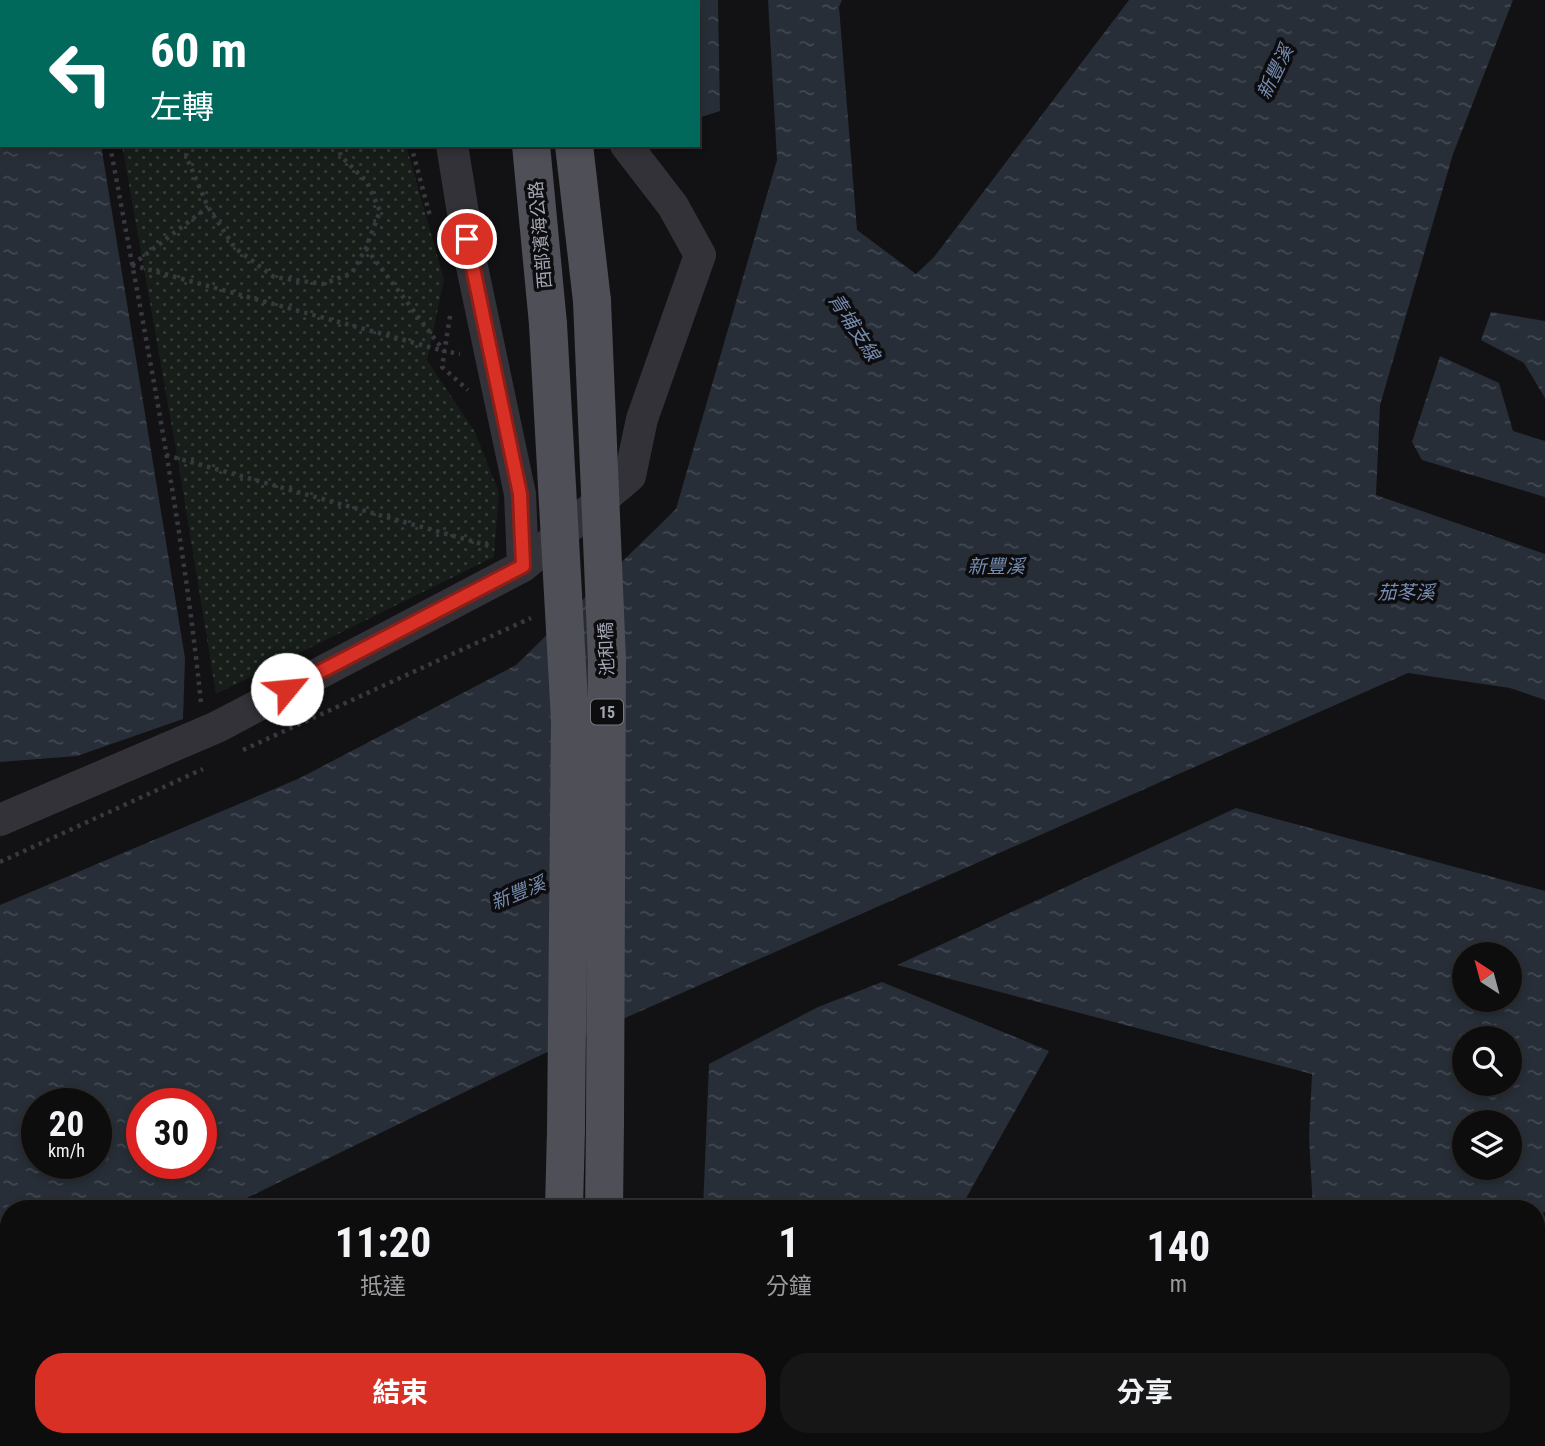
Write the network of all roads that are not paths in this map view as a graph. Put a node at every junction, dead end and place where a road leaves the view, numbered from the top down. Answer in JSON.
{"nodes":[{"id":1,"x":452,"y":147,"type":"edge"},
{"id":2,"x":531,"y":147,"type":"edge"},
{"id":3,"x":574,"y":147,"type":"edge"},
{"id":4,"x":628,"y":147,"type":"edge"},
{"id":5,"x":520,"y":494,"type":"junction"},
{"id":6,"x":589,"y":510,"type":"junction"},
{"id":7,"x":523,"y":566,"type":"junction"},
{"id":8,"x":0,"y":820,"type":"edge"},
{"id":9,"x":564,"y":1200,"type":"edge"},
{"id":10,"x":604,"y":1200,"type":"edge"}],
"edges":[{"from":1,"to":5,"type":"street"},
{"from":2,"to":9,"type":"main road","name":"西部濱海公路","number":"15","bridge":true},
{"from":3,"to":10,"type":"main road","name":"池和橋","number":"15","bridge":true},
{"from":4,"to":6,"type":"street"},
{"from":5,"to":6,"type":"street"},
{"from":5,"to":7,"type":"street"},
{"from":6,"to":7,"type":"street"},
{"from":7,"to":8,"type":"street"}]}
